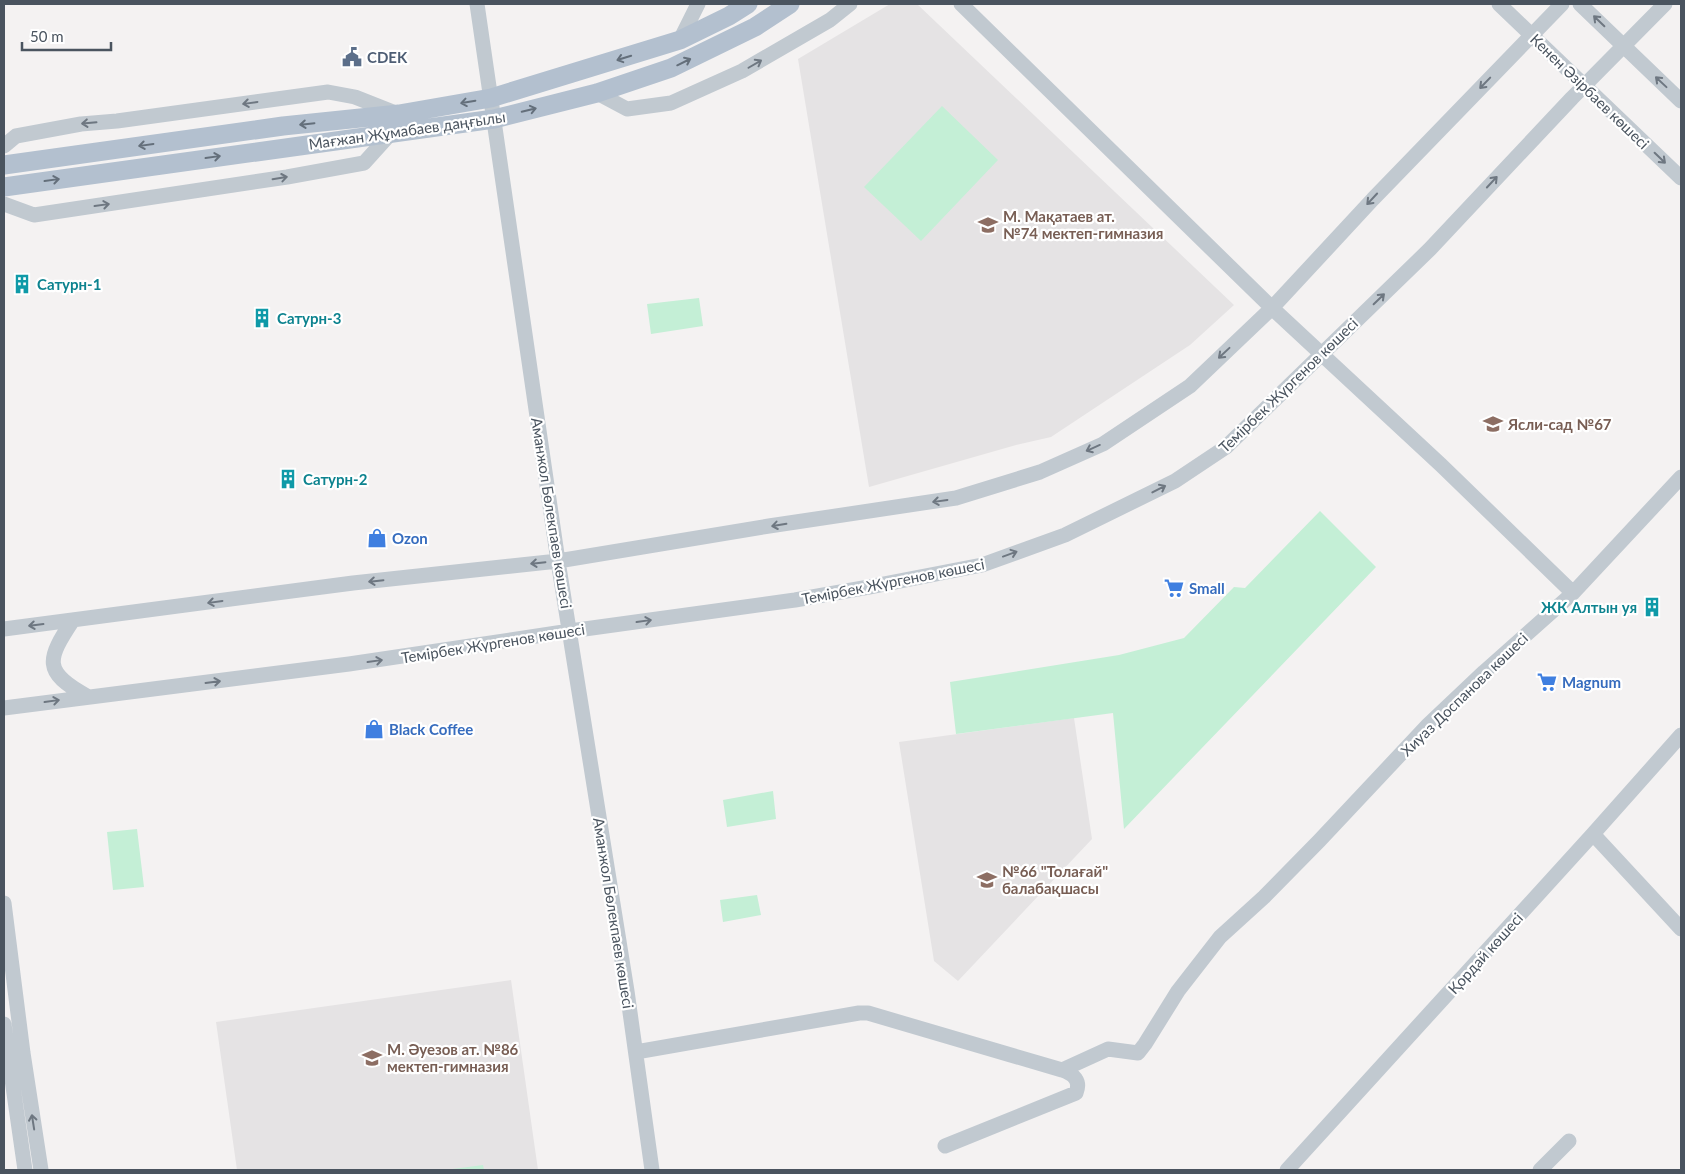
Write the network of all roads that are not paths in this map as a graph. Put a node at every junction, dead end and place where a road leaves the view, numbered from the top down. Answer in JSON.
{"nodes":[{"id":1,"x":477,"y":4,"type":"edge"},
{"id":2,"x":698,"y":4,"type":"edge"},
{"id":3,"x":748,"y":4,"type":"edge"},
{"id":4,"x":790,"y":4,"type":"edge"},
{"id":5,"x":850,"y":4,"type":"edge"},
{"id":6,"x":961,"y":4,"type":"edge"},
{"id":7,"x":1499,"y":4,"type":"edge"},
{"id":8,"x":1562,"y":4,"type":"edge"},
{"id":9,"x":1580,"y":4,"type":"edge"},
{"id":10,"x":1665,"y":4,"type":"edge"},
{"id":11,"x":1532,"y":35,"type":"junction"},
{"id":12,"x":680,"y":40,"type":"junction"},
{"id":13,"x":1624,"y":46,"type":"junction"},
{"id":14,"x":1585,"y":85,"type":"junction"},
{"id":15,"x":597,"y":93,"type":"junction"},
{"id":16,"x":491,"y":98,"type":"junction"},
{"id":17,"x":1681,"y":101,"type":"edge"},
{"id":18,"x":399,"y":114,"type":"junction"},
{"id":19,"x":494,"y":119,"type":"junction"},
{"id":20,"x":392,"y":132,"type":"junction"},
{"id":21,"x":4,"y":146,"type":"edge"},
{"id":22,"x":4,"y":165,"type":"edge"},
{"id":23,"x":1681,"y":178,"type":"edge"},
{"id":24,"x":4,"y":187,"type":"edge"},
{"id":25,"x":4,"y":204,"type":"edge"},
{"id":26,"x":1272,"y":308,"type":"junction"},
{"id":27,"x":1322,"y":354,"type":"junction"},
{"id":28,"x":1681,"y":478,"type":"edge"},
{"id":29,"x":558,"y":561,"type":"junction"},
{"id":30,"x":1573,"y":593,"type":"junction"},
{"id":31,"x":73,"y":620,"type":"junction"},
{"id":32,"x":4,"y":629,"type":"edge"},
{"id":33,"x":570,"y":631,"type":"junction"},
{"id":34,"x":87,"y":696,"type":"junction"},
{"id":35,"x":4,"y":708,"type":"edge"},
{"id":36,"x":1681,"y":735,"type":"edge"},
{"id":37,"x":1594,"y":834,"type":"junction"},
{"id":38,"x":4,"y":903,"type":"edge"},
{"id":39,"x":1681,"y":929,"type":"edge"},
{"id":40,"x":4,"y":1024,"type":"edge"},
{"id":41,"x":636,"y":1052,"type":"junction"},
{"id":42,"x":1062,"y":1070,"type":"junction"},
{"id":43,"x":1569,"y":1141,"type":"dead end"},
{"id":44,"x":945,"y":1146,"type":"dead end"},
{"id":45,"x":24,"y":1170,"type":"edge"},
{"id":46,"x":41,"y":1170,"type":"edge"},
{"id":47,"x":652,"y":1170,"type":"edge"},
{"id":48,"x":1287,"y":1170,"type":"edge"},
{"id":49,"x":1540,"y":1170,"type":"edge"}],
"edges":[{"from":1,"to":16,"type":"street","name":"Аманжол Бөлекпаев көшесі"},
{"from":2,"to":12,"type":"street"},
{"from":3,"to":12,"type":"main road","name":"Мағжан Жұмабаев даңғылы"},
{"from":15,"to":4,"type":"main road","name":"Мағжан Жұмабаев даңғылы","one_way":true},
{"from":15,"to":5,"type":"street","one_way":true},
{"from":6,"to":26,"type":"street"},
{"from":7,"to":11,"type":"street","name":"Кенен Әзірбаев көшесі"},
{"from":8,"to":11,"type":"street"},
{"from":13,"to":9,"type":"street","one_way":true},
{"from":10,"to":13,"type":"street","name":"Темірбек Жүргенов көшесі"},
{"from":11,"to":14,"type":"street","name":"Кенен Әзірбаев көшесі"},
{"from":11,"to":26,"type":"street","one_way":true},
{"from":12,"to":16,"type":"main road","name":"Мағжан Жұмабаев даңғылы","one_way":true},
{"from":13,"to":14,"type":"street","name":"Темірбек Жүргенов көшесі"},
{"from":17,"to":13,"type":"street","one_way":true},
{"from":14,"to":23,"type":"street","name":"Кенен Әзірбаев көшесі","one_way":true},
{"from":27,"to":14,"type":"street","name":"Темірбек Жүргенов көшесі","one_way":true},
{"from":19,"to":15,"type":"main road","name":"Мағжан Жұмабаев даңғылы","one_way":true},
{"from":16,"to":18,"type":"main road","name":"Мағжан Жұмабаев даңғылы","one_way":true},
{"from":16,"to":19,"type":"street","name":"Аманжол Бөлекпаев көшесі"},
{"from":18,"to":21,"type":"street","one_way":true},
{"from":18,"to":22,"type":"main road","name":"Мағжан Жұмабаев даңғылы","one_way":true},
{"from":19,"to":20,"type":"main road","name":"Мағжан Жұмабаев даңғылы"},
{"from":19,"to":29,"type":"street","name":"Аманжол Бөлекпаев көшесі"},
{"from":24,"to":20,"type":"main road","name":"Мағжан Жұмабаев даңғылы","one_way":true},
{"from":25,"to":20,"type":"street","one_way":true},
{"from":26,"to":27,"type":"street"},
{"from":26,"to":29,"type":"street","one_way":true},
{"from":27,"to":30,"type":"street"},
{"from":33,"to":27,"type":"street","name":"Темірбек Жүргенов көшесі","one_way":true},
{"from":28,"to":30,"type":"street","name":"Хиуаз Доспанова көшесі"},
{"from":29,"to":31,"type":"street","one_way":true},
{"from":29,"to":33,"type":"street","name":"Аманжол Бөлекпаев көшесі"},
{"from":30,"to":42,"type":"street","name":"Хиуаз Доспанова көшесі"},
{"from":31,"to":32,"type":"street","one_way":true},
{"from":31,"to":34,"type":"street"},
{"from":34,"to":33,"type":"street","name":"Темірбек Жүргенов көшесі","one_way":true},
{"from":33,"to":41,"type":"street","name":"Аманжол Бөлекпаев көшесі"},
{"from":35,"to":34,"type":"street","name":"Темірбек Жүргенов көшесі","one_way":true},
{"from":36,"to":37,"type":"street","name":"Қордай көшесі"},
{"from":37,"to":39,"type":"street"},
{"from":37,"to":48,"type":"street","name":"Қордай көшесі"},
{"from":46,"to":38,"type":"street","one_way":true},
{"from":40,"to":45,"type":"street"},
{"from":41,"to":42,"type":"street"},
{"from":41,"to":47,"type":"street","name":"Аманжол Бөлекпаев көшесі"},
{"from":42,"to":44,"type":"street"},
{"from":43,"to":49,"type":"street"}]}
